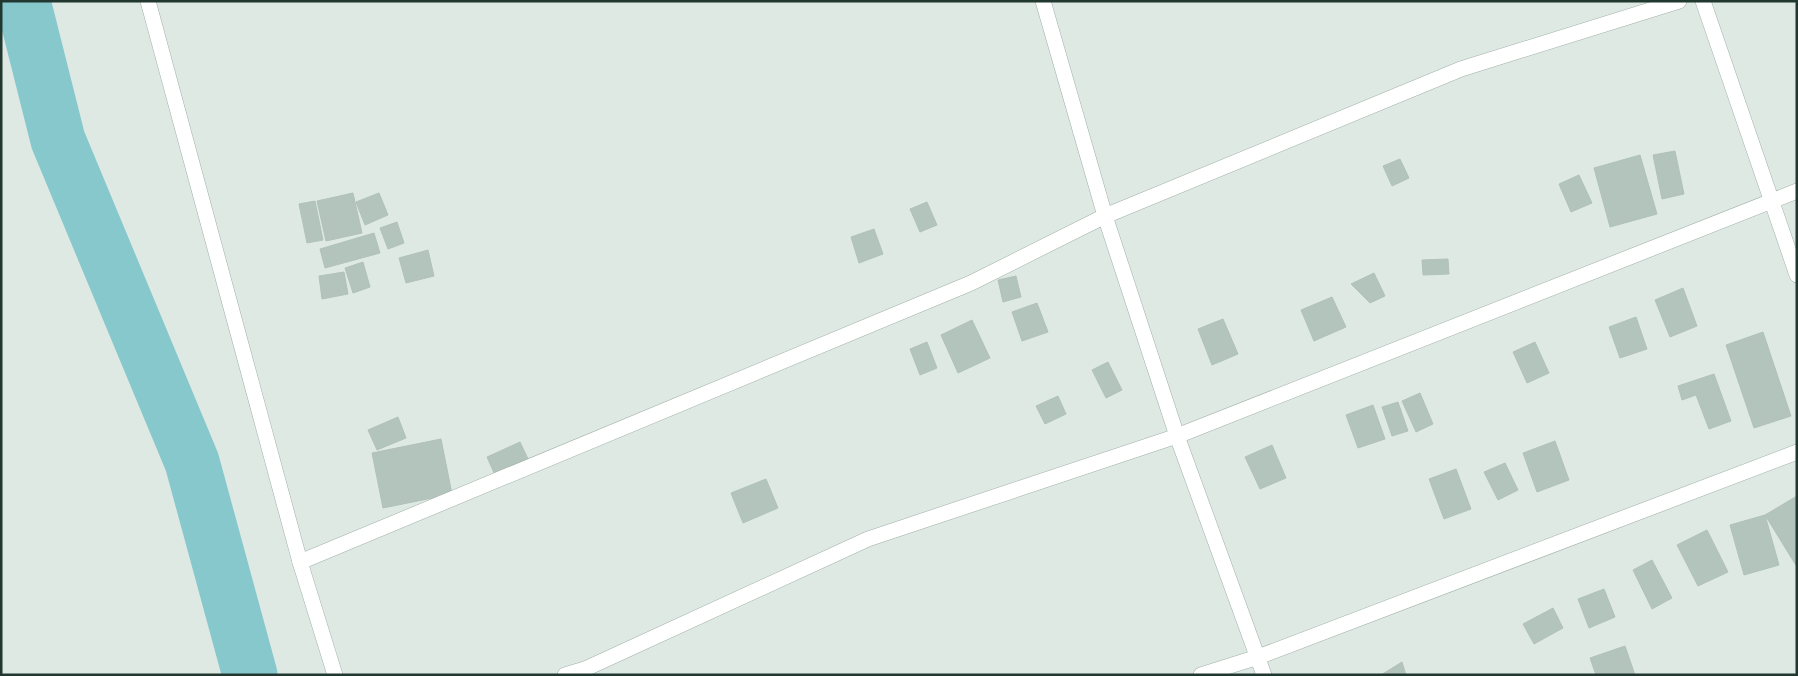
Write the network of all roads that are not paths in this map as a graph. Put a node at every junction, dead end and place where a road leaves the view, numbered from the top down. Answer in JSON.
{"nodes":[{"id":1,"x":148,"y":1,"type":"edge"},
{"id":2,"x":1043,"y":1,"type":"edge"},
{"id":3,"x":1679,"y":1,"type":"edge"},
{"id":4,"x":1703,"y":1,"type":"edge"},
{"id":5,"x":1797,"y":191,"type":"edge"},
{"id":6,"x":1771,"y":201,"type":"junction"},
{"id":7,"x":1105,"y":216,"type":"junction"},
{"id":8,"x":1797,"y":275,"type":"edge"},
{"id":9,"x":1177,"y":436,"type":"junction"},
{"id":10,"x":1797,"y":452,"type":"edge"},
{"id":11,"x":300,"y":562,"type":"junction"},
{"id":12,"x":1258,"y":657,"type":"junction"},
{"id":13,"x":335,"y":675,"type":"edge"},
{"id":14,"x":565,"y":675,"type":"edge"},
{"id":15,"x":1201,"y":675,"type":"edge"},
{"id":16,"x":1264,"y":675,"type":"edge"}],
"edges":[{"from":1,"to":11,"type":"street"},
{"from":2,"to":7,"type":"street"},
{"from":3,"to":7,"type":"street"},
{"from":4,"to":6,"type":"street"},
{"from":5,"to":6,"type":"street"},
{"from":6,"to":8,"type":"street"},
{"from":6,"to":9,"type":"street"},
{"from":7,"to":9,"type":"street"},
{"from":7,"to":11,"type":"street"},
{"from":9,"to":12,"type":"street"},
{"from":9,"to":14,"type":"street"},
{"from":10,"to":12,"type":"street"},
{"from":11,"to":13,"type":"street"},
{"from":12,"to":15,"type":"street"},
{"from":12,"to":16,"type":"street"}]}
